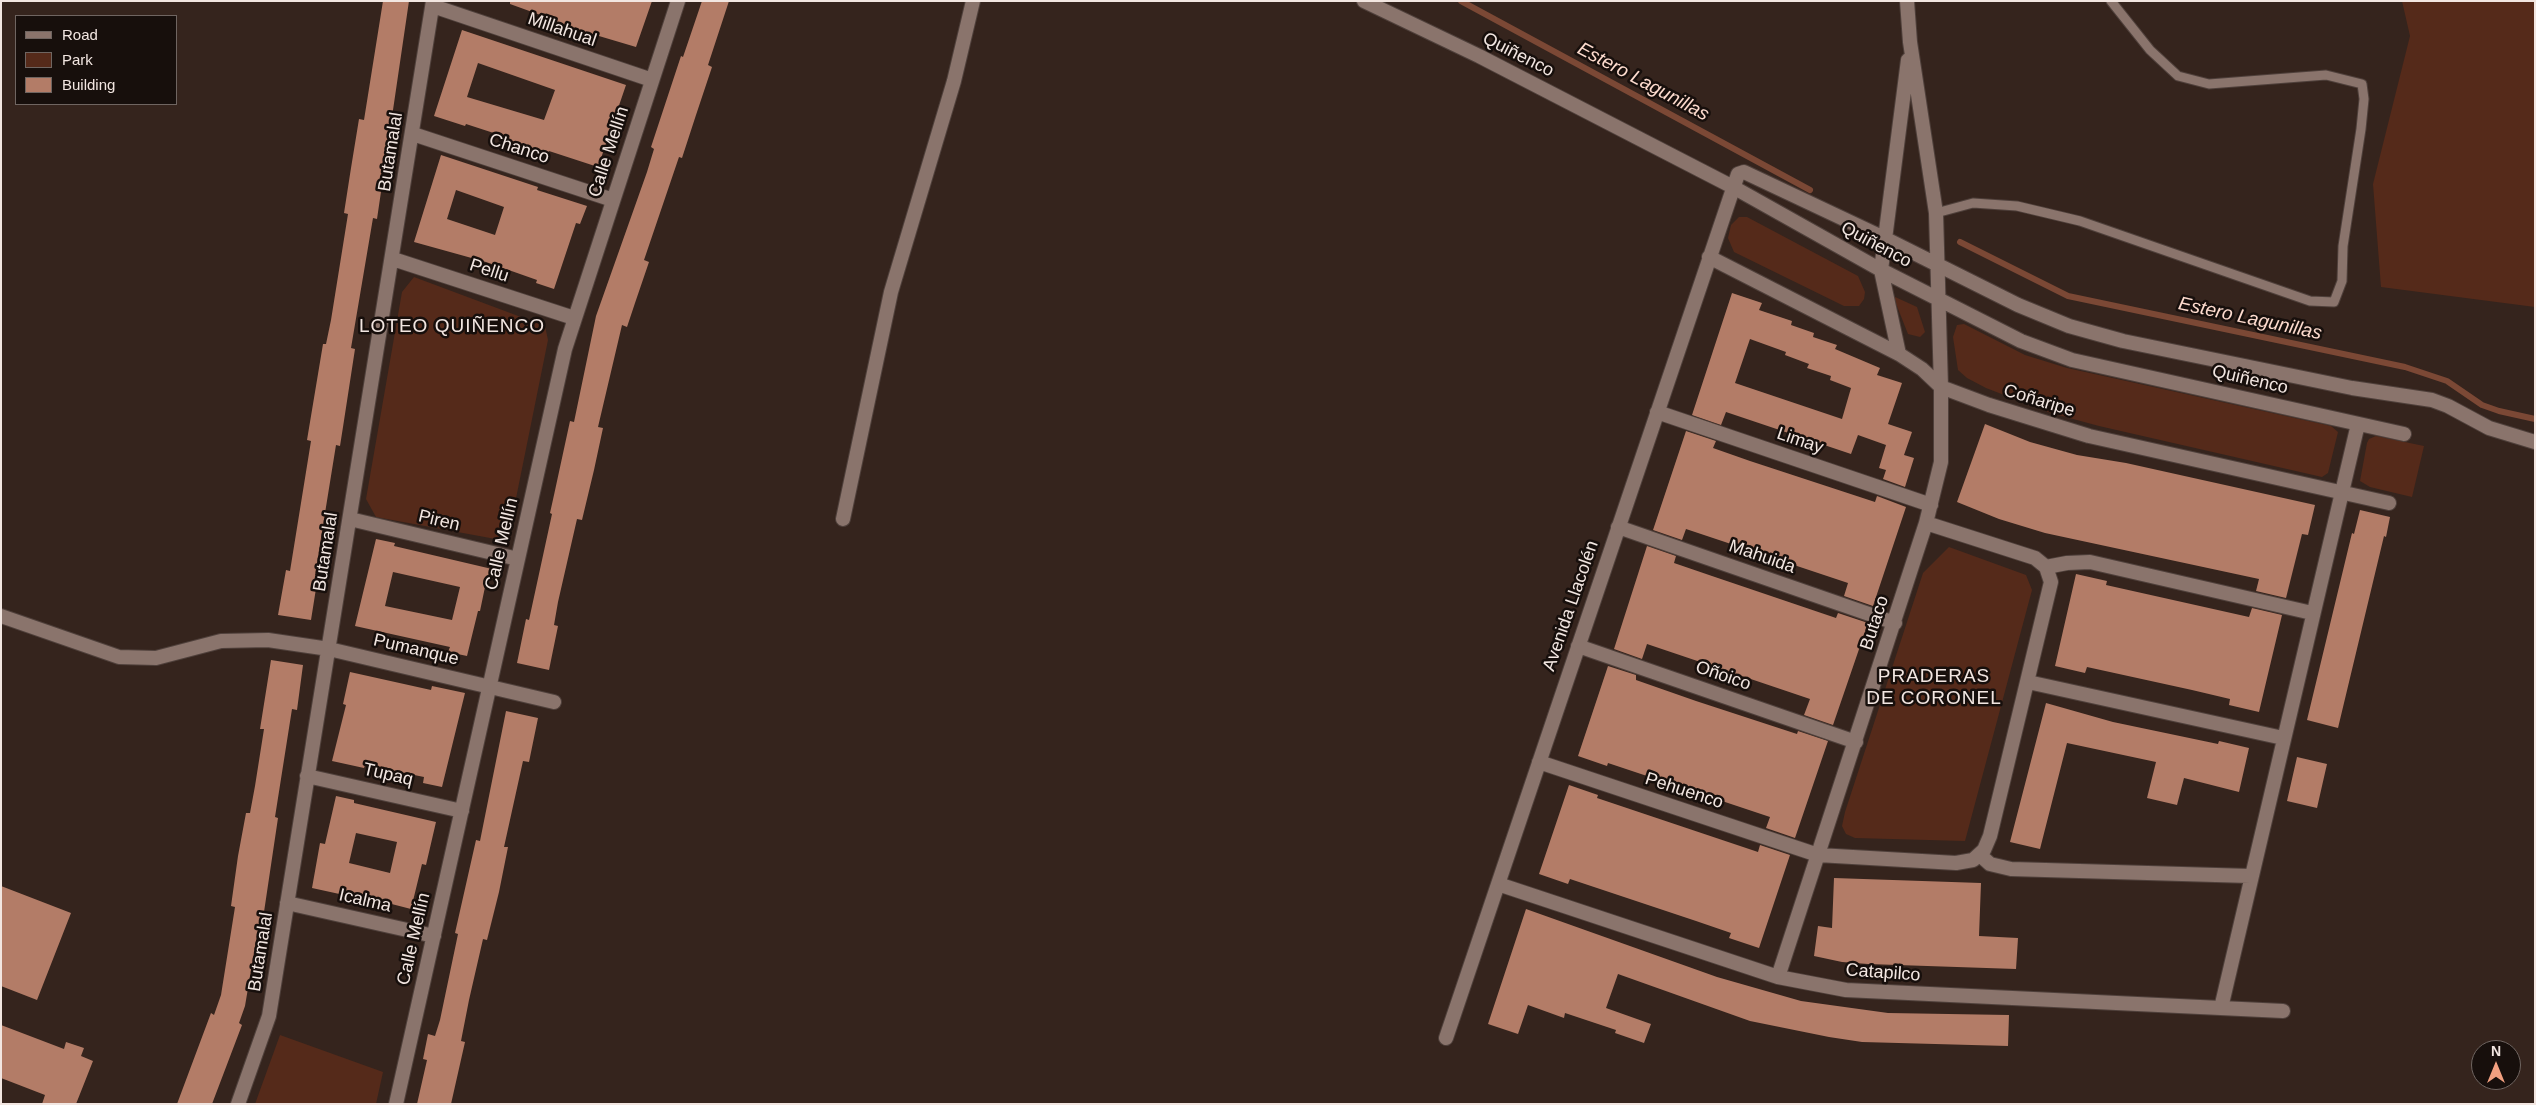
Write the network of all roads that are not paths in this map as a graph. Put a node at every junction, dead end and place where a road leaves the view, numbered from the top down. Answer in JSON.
{"nodes":[{"id":1,"x":678,"y":1,"type":"edge"},
{"id":2,"x":973,"y":1,"type":"edge"},
{"id":3,"x":1364,"y":1,"type":"edge"},
{"id":4,"x":1907,"y":1,"type":"edge"},
{"id":5,"x":2111,"y":1,"type":"edge"},
{"id":6,"x":433,"y":4,"type":"edge"},
{"id":7,"x":1910,"y":42,"type":"junction"},
{"id":8,"x":652,"y":80,"type":"junction"},
{"id":9,"x":412,"y":134,"type":"junction"},
{"id":10,"x":1733,"y":187,"type":"junction"},
{"id":11,"x":613,"y":200,"type":"junction"},
{"id":12,"x":1936,"y":213,"type":"junction"},
{"id":13,"x":1884,"y":238,"type":"junction"},
{"id":14,"x":1709,"y":257,"type":"junction"},
{"id":15,"x":393,"y":259,"type":"junction"},
{"id":16,"x":1936,"y":265,"type":"junction"},
{"id":17,"x":1881,"y":270,"type":"junction"},
{"id":18,"x":1939,"y":298,"type":"junction"},
{"id":19,"x":574,"y":318,"type":"junction"},
{"id":20,"x":1899,"y":354,"type":"junction"},
{"id":21,"x":1941,"y":387,"type":"junction"},
{"id":22,"x":1657,"y":412,"type":"junction"},
{"id":23,"x":2358,"y":424,"type":"junction"},
{"id":24,"x":2404,"y":434,"type":"dead end"},
{"id":25,"x":2535,"y":442,"type":"edge"},
{"id":26,"x":2341,"y":493,"type":"junction"},
{"id":27,"x":2389,"y":504,"type":"dead end"},
{"id":28,"x":1932,"y":505,"type":"junction"},
{"id":29,"x":843,"y":519,"type":"dead end"},
{"id":30,"x":350,"y":520,"type":"junction"},
{"id":31,"x":1926,"y":524,"type":"junction"},
{"id":32,"x":1618,"y":527,"type":"junction"},
{"id":33,"x":518,"y":559,"type":"junction"},
{"id":34,"x":2046,"y":567,"type":"junction"},
{"id":35,"x":2312,"y":613,"type":"junction"},
{"id":36,"x":1,"y":616,"type":"edge"},
{"id":37,"x":1895,"y":623,"type":"junction"},
{"id":38,"x":1578,"y":646,"type":"junction"},
{"id":39,"x":329,"y":649,"type":"junction"},
{"id":40,"x":2028,"y":682,"type":"junction"},
{"id":41,"x":490,"y":686,"type":"junction"},
{"id":42,"x":554,"y":702,"type":"dead end"},
{"id":43,"x":2283,"y":738,"type":"junction"},
{"id":44,"x":1856,"y":742,"type":"junction"},
{"id":45,"x":1539,"y":762,"type":"junction"},
{"id":46,"x":307,"y":776,"type":"junction"},
{"id":47,"x":462,"y":811,"type":"junction"},
{"id":48,"x":1818,"y":855,"type":"junction"},
{"id":49,"x":1980,"y":855,"type":"junction"},
{"id":50,"x":2250,"y":876,"type":"junction"},
{"id":51,"x":1498,"y":884,"type":"junction"},
{"id":52,"x":287,"y":903,"type":"junction"},
{"id":53,"x":434,"y":936,"type":"junction"},
{"id":54,"x":1778,"y":977,"type":"junction"},
{"id":55,"x":2221,"y":1008,"type":"junction"},
{"id":56,"x":2283,"y":1011,"type":"dead end"},
{"id":57,"x":1446,"y":1038,"type":"dead end"},
{"id":58,"x":238,"y":1104,"type":"edge"},
{"id":59,"x":396,"y":1104,"type":"edge"}],
"edges":[{"from":1,"to":8,"type":"street","name":"Calle Mellín"},
{"from":2,"to":29,"type":"street"},
{"from":3,"to":10,"type":"street","name":"Quiñenco"},
{"from":4,"to":7,"type":"street"},
{"from":5,"to":12,"type":"lane"},
{"from":6,"to":8,"type":"street","name":"Millahual"},
{"from":6,"to":9,"type":"street","name":"Butamalal"},
{"from":7,"to":12,"type":"street","name":"Butaco"},
{"from":7,"to":13,"type":"street"},
{"from":8,"to":11,"type":"street","name":"Calle Mellín"},
{"from":9,"to":11,"type":"street","name":"Chanco"},
{"from":9,"to":15,"type":"street","name":"Butamalal"},
{"from":10,"to":13,"type":"street","name":"Quiñenco"},
{"from":10,"to":14,"type":"street","name":"Avenida Llacolén"},
{"from":10,"to":17,"type":"street","name":"Quiñenco"},
{"from":11,"to":19,"type":"street","name":"Calle Mellín"},
{"from":12,"to":16,"type":"street","name":"Butaco"},
{"from":13,"to":16,"type":"street","name":"Quiñenco"},
{"from":13,"to":17,"type":"street"},
{"from":14,"to":20,"type":"street","name":"Coñaripe"},
{"from":14,"to":22,"type":"street","name":"Avenida Llacolén"},
{"from":15,"to":19,"type":"street","name":"Pellu"},
{"from":15,"to":30,"type":"street","name":"Butamalal"},
{"from":16,"to":18,"type":"street","name":"Butaco"},
{"from":16,"to":25,"type":"street","name":"Quiñenco"},
{"from":17,"to":18,"type":"street","name":"Quiñenco"},
{"from":17,"to":20,"type":"street"},
{"from":18,"to":21,"type":"street","name":"Butaco"},
{"from":18,"to":23,"type":"street","name":"Quiñenco"},
{"from":19,"to":33,"type":"street","name":"Calle Mellín"},
{"from":20,"to":21,"type":"street","name":"Coñaripe"},
{"from":21,"to":26,"type":"street","name":"Coñaripe"},
{"from":21,"to":28,"type":"street","name":"Butaco"},
{"from":22,"to":28,"type":"street","name":"Limay"},
{"from":22,"to":32,"type":"street","name":"Avenida Llacolén"},
{"from":23,"to":24,"type":"street","name":"Quiñenco"},
{"from":23,"to":26,"type":"street"},
{"from":26,"to":27,"type":"street","name":"Coñaripe"},
{"from":26,"to":35,"type":"street"},
{"from":28,"to":31,"type":"street","name":"Butaco"},
{"from":30,"to":33,"type":"street","name":"Piren"},
{"from":30,"to":39,"type":"street","name":"Butamalal"},
{"from":31,"to":34,"type":"street"},
{"from":31,"to":37,"type":"street","name":"Butaco"},
{"from":32,"to":37,"type":"street","name":"Mahuida"},
{"from":32,"to":38,"type":"street","name":"Avenida Llacolén"},
{"from":33,"to":41,"type":"street","name":"Calle Mellín"},
{"from":34,"to":35,"type":"street"},
{"from":34,"to":40,"type":"street"},
{"from":35,"to":43,"type":"street"},
{"from":36,"to":39,"type":"street","name":"Pumanque"},
{"from":37,"to":44,"type":"street","name":"Butaco"},
{"from":38,"to":44,"type":"street","name":"Oñoico"},
{"from":38,"to":45,"type":"street","name":"Avenida Llacolén"},
{"from":39,"to":41,"type":"street","name":"Pumanque"},
{"from":39,"to":46,"type":"street","name":"Butamalal"},
{"from":40,"to":43,"type":"street"},
{"from":40,"to":49,"type":"street"},
{"from":41,"to":42,"type":"street","name":"Pumanque"},
{"from":41,"to":47,"type":"street","name":"Calle Mellín"},
{"from":43,"to":50,"type":"street"},
{"from":44,"to":48,"type":"street","name":"Butaco"},
{"from":45,"to":48,"type":"street","name":"Pehuenco"},
{"from":45,"to":51,"type":"street","name":"Avenida Llacolén"},
{"from":46,"to":47,"type":"street","name":"Tupaq"},
{"from":46,"to":52,"type":"street","name":"Butamalal"},
{"from":47,"to":53,"type":"street","name":"Calle Mellín"},
{"from":48,"to":49,"type":"street","name":"Pehuenco"},
{"from":48,"to":54,"type":"street","name":"Butaco"},
{"from":49,"to":50,"type":"street"},
{"from":50,"to":55,"type":"street"},
{"from":51,"to":54,"type":"street","name":"Catapilco"},
{"from":51,"to":57,"type":"street","name":"Avenida Llacolén"},
{"from":52,"to":53,"type":"street","name":"Icalma"},
{"from":52,"to":58,"type":"street","name":"Butamalal"},
{"from":53,"to":59,"type":"street","name":"Calle Mellín"},
{"from":54,"to":55,"type":"street","name":"Catapilco"},
{"from":55,"to":56,"type":"street","name":"Catapilco"}]}
